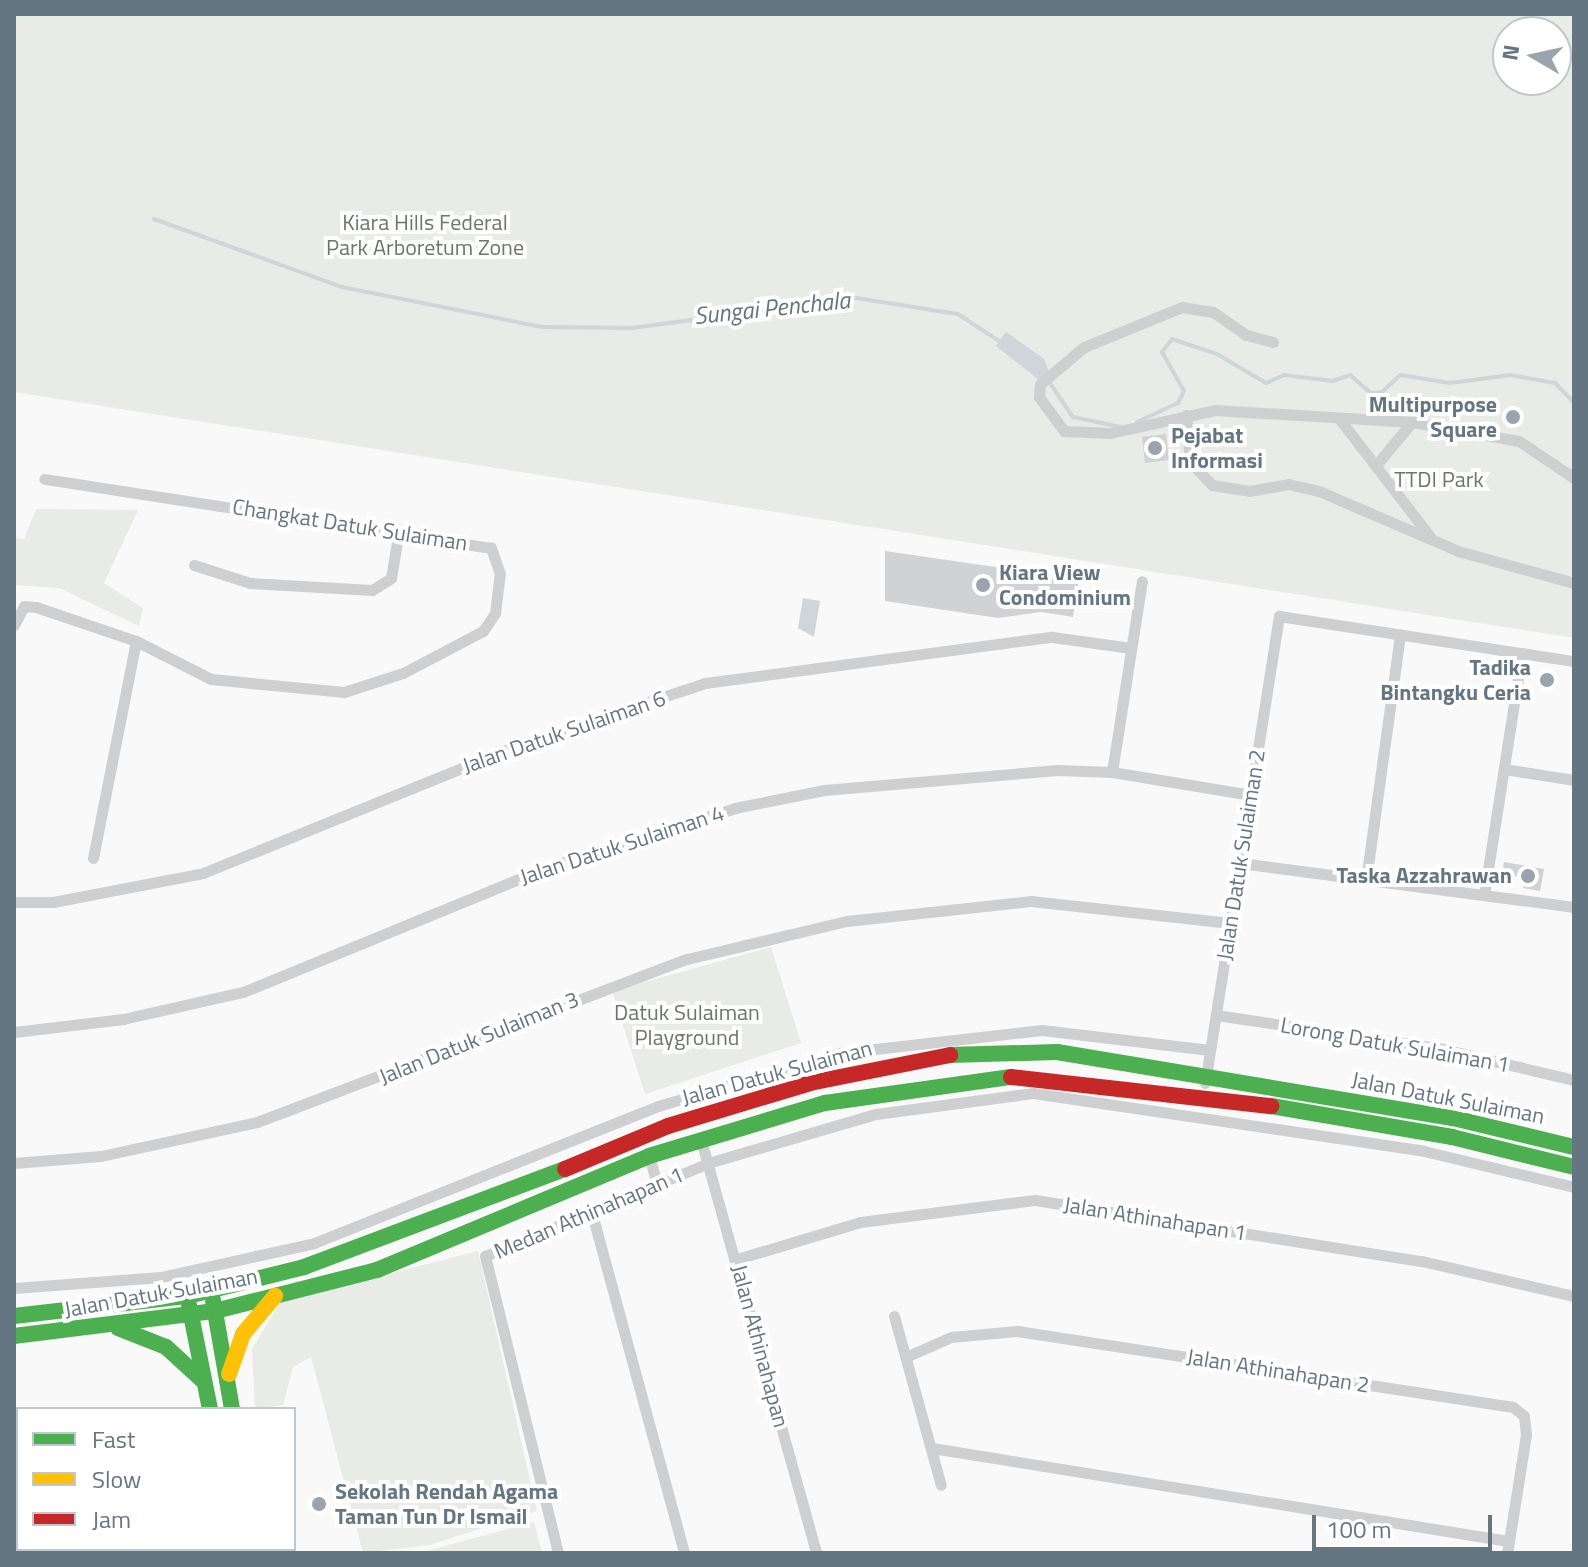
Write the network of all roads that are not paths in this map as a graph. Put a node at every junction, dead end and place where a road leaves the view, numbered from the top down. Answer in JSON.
{"nodes":[{"id":1,"x":1273,"y":342,"type":"dead end"},
{"id":2,"x":1186,"y":415,"type":"junction"},
{"id":3,"x":1341,"y":421,"type":"junction"},
{"id":4,"x":1413,"y":422,"type":"junction"},
{"id":5,"x":1377,"y":464,"type":"junction"},
{"id":6,"x":1574,"y":478,"type":"edge"},
{"id":7,"x":44,"y":479,"type":"dead end"},
{"id":8,"x":399,"y":530,"type":"junction"},
{"id":9,"x":1433,"y":540,"type":"junction"},
{"id":10,"x":194,"y":565,"type":"dead end"},
{"id":11,"x":1142,"y":581,"type":"dead end"},
{"id":12,"x":1574,"y":583,"type":"edge"},
{"id":13,"x":14,"y":625,"type":"edge"},
{"id":14,"x":1400,"y":634,"type":"junction"},
{"id":15,"x":136,"y":641,"type":"junction"},
{"id":16,"x":1131,"y":648,"type":"junction"},
{"id":17,"x":1522,"y":653,"type":"junction"},
{"id":18,"x":1574,"y":661,"type":"edge"},
{"id":19,"x":1504,"y":769,"type":"junction"},
{"id":20,"x":1112,"y":772,"type":"junction"},
{"id":21,"x":1574,"y":780,"type":"edge"},
{"id":22,"x":1251,"y":795,"type":"junction"},
{"id":23,"x":93,"y":858,"type":"dead end"},
{"id":24,"x":1240,"y":863,"type":"junction"},
{"id":25,"x":1366,"y":880,"type":"junction"},
{"id":26,"x":1484,"y":895,"type":"junction"},
{"id":27,"x":14,"y":902,"type":"edge"},
{"id":28,"x":1574,"y":907,"type":"edge"},
{"id":29,"x":1230,"y":923,"type":"junction"},
{"id":30,"x":1216,"y":1015,"type":"junction"},
{"id":31,"x":14,"y":1032,"type":"edge"},
{"id":32,"x":1210,"y":1050,"type":"junction"},
{"id":33,"x":889,"y":1066,"type":"junction"},
{"id":34,"x":1574,"y":1074,"type":"edge"},
{"id":35,"x":1206,"y":1076,"type":"junction"},
{"id":36,"x":1574,"y":1080,"type":"edge"},
{"id":37,"x":931,"y":1086,"type":"junction"},
{"id":38,"x":1203,"y":1095,"type":"junction"},
{"id":39,"x":701,"y":1140,"type":"junction"},
{"id":40,"x":1574,"y":1147,"type":"edge"},
{"id":41,"x":1521,"y":1153,"type":"junction"},
{"id":42,"x":649,"y":1156,"type":"junction"},
{"id":43,"x":14,"y":1163,"type":"edge"},
{"id":44,"x":708,"y":1163,"type":"junction"},
{"id":45,"x":1574,"y":1167,"type":"edge"},
{"id":46,"x":1517,"y":1172,"type":"junction"},
{"id":47,"x":657,"y":1184,"type":"junction"},
{"id":48,"x":1574,"y":1187,"type":"edge"},
{"id":49,"x":591,"y":1210,"type":"junction"},
{"id":50,"x":382,"y":1242,"type":"junction"},
{"id":51,"x":415,"y":1258,"type":"junction"},
{"id":52,"x":737,"y":1259,"type":"junction"},
{"id":53,"x":14,"y":1288,"type":"edge"},
{"id":54,"x":211,"y":1291,"type":"junction"},
{"id":55,"x":276,"y":1295,"type":"junction"},
{"id":56,"x":188,"y":1296,"type":"junction"},
{"id":57,"x":1574,"y":1296,"type":"edge"},
{"id":58,"x":215,"y":1311,"type":"junction"},
{"id":59,"x":191,"y":1315,"type":"junction"},
{"id":60,"x":14,"y":1316,"type":"edge"},
{"id":61,"x":894,"y":1316,"type":"dead end"},
{"id":62,"x":114,"y":1327,"type":"junction"},
{"id":63,"x":14,"y":1336,"type":"edge"},
{"id":64,"x":908,"y":1356,"type":"junction"},
{"id":65,"x":227,"y":1380,"type":"junction"},
{"id":66,"x":205,"y":1385,"type":"junction"},
{"id":67,"x":210,"y":1407,"type":"edge"},
{"id":68,"x":232,"y":1407,"type":"edge"},
{"id":69,"x":932,"y":1448,"type":"junction"},
{"id":70,"x":941,"y":1485,"type":"dead end"},
{"id":71,"x":1508,"y":1547,"type":"edge"},
{"id":72,"x":558,"y":1553,"type":"edge"},
{"id":73,"x":684,"y":1553,"type":"edge"},
{"id":74,"x":816,"y":1553,"type":"edge"}],
"edges":[{"from":1,"to":2,"type":"street"},
{"from":2,"to":3,"type":"street"},
{"from":2,"to":9,"type":"street"},
{"from":3,"to":4,"type":"street"},
{"from":3,"to":5,"type":"street"},
{"from":4,"to":5,"type":"street"},
{"from":4,"to":6,"type":"street"},
{"from":5,"to":9,"type":"street"},
{"from":7,"to":8,"type":"street","name":"Changkat Datuk Sulaiman"},
{"from":8,"to":10,"type":"street"},
{"from":8,"to":15,"type":"street","name":"Changkat Datuk Sulaiman"},
{"from":9,"to":12,"type":"street"},
{"from":11,"to":16,"type":"street"},
{"from":13,"to":15,"type":"street","name":"Changkat Datuk Sulaiman"},
{"from":14,"to":17,"type":"street"},
{"from":14,"to":22,"type":"street","name":"Jalan Datuk Sulaiman 2"},
{"from":14,"to":25,"type":"street"},
{"from":15,"to":23,"type":"street"},
{"from":16,"to":20,"type":"street"},
{"from":16,"to":27,"type":"street","name":"Jalan Datuk Sulaiman 6"},
{"from":17,"to":18,"type":"street"},
{"from":17,"to":19,"type":"street"},
{"from":19,"to":21,"type":"street"},
{"from":19,"to":26,"type":"street"},
{"from":20,"to":22,"type":"street","name":"Jalan Datuk Sulaiman 4"},
{"from":20,"to":31,"type":"street","name":"Jalan Datuk Sulaiman 4"},
{"from":22,"to":24,"type":"street","name":"Jalan Datuk Sulaiman 2"},
{"from":24,"to":25,"type":"street"},
{"from":24,"to":29,"type":"street","name":"Jalan Datuk Sulaiman 2"},
{"from":25,"to":26,"type":"street"},
{"from":26,"to":28,"type":"street"},
{"from":29,"to":30,"type":"street","name":"Jalan Datuk Sulaiman 2"},
{"from":29,"to":43,"type":"street","name":"Jalan Datuk Sulaiman 3"},
{"from":30,"to":32,"type":"street","name":"Jalan Datuk Sulaiman 2"},
{"from":30,"to":36,"type":"street","name":"Lorong Datuk Sulaiman 1"},
{"from":32,"to":35,"type":"street","name":"Jalan Datuk Sulaiman 2"},
{"from":32,"to":53,"type":"street","name":"Jalan Datuk Sulaiman"},
{"from":33,"to":35,"type":"main road","name":"Jalan Datuk Sulaiman"},
{"from":33,"to":37,"type":"main road"},
{"from":33,"to":50,"type":"main road","name":"Jalan Datuk Sulaiman"},
{"from":34,"to":36,"type":"street"},
{"from":35,"to":38,"type":"street","name":"Jalan Datuk Sulaiman 2"},
{"from":35,"to":40,"type":"main road","name":"Jalan Datuk Sulaiman"},
{"from":37,"to":38,"type":"main road","name":"Jalan Datuk Sulaiman"},
{"from":37,"to":39,"type":"main road","name":"Jalan Datuk Sulaiman"},
{"from":38,"to":41,"type":"main road","name":"Jalan Datuk Sulaiman"},
{"from":39,"to":42,"type":"main road","name":"Jalan Datuk Sulaiman"},
{"from":39,"to":44,"type":"street","name":"Jalan Athinahapan"},
{"from":41,"to":45,"type":"main road","name":"Jalan Datuk Sulaiman"},
{"from":41,"to":46,"type":"street","name":"Jalan Datuk Sulaiman"},
{"from":42,"to":47,"type":"street"},
{"from":42,"to":51,"type":"main road","name":"Jalan Datuk Sulaiman"},
{"from":44,"to":46,"type":"street"},
{"from":44,"to":47,"type":"street","name":"Medan Athinahapan 1"},
{"from":44,"to":52,"type":"street","name":"Jalan Athinahapan"},
{"from":46,"to":48,"type":"street"},
{"from":47,"to":49,"type":"street","name":"Medan Athinahapan 1"},
{"from":49,"to":72,"type":"street","name":"Medan Athinahapan 1"},
{"from":49,"to":73,"type":"street"},
{"from":50,"to":51,"type":"main road"},
{"from":50,"to":54,"type":"main road","name":"Jalan Datuk Sulaiman"},
{"from":51,"to":55,"type":"main road","name":"Jalan Datuk Sulaiman"},
{"from":52,"to":57,"type":"street","name":"Jalan Athinahapan 1"},
{"from":52,"to":74,"type":"street","name":"Jalan Athinahapan"},
{"from":54,"to":56,"type":"main road","name":"Jalan Datuk Sulaiman"},
{"from":54,"to":58,"type":"main road"},
{"from":55,"to":58,"type":"main road","name":"Jalan Datuk Sulaiman"},
{"from":55,"to":65,"type":"main road"},
{"from":56,"to":59,"type":"main road"},
{"from":56,"to":60,"type":"main road","name":"Jalan Datuk Sulaiman"},
{"from":58,"to":59,"type":"main road","name":"Jalan Datuk Sulaiman"},
{"from":58,"to":65,"type":"main road"},
{"from":59,"to":62,"type":"main road","name":"Jalan Datuk Sulaiman"},
{"from":59,"to":66,"type":"main road"},
{"from":61,"to":64,"type":"street"},
{"from":62,"to":63,"type":"main road","name":"Jalan Datuk Sulaiman"},
{"from":62,"to":66,"type":"main road"},
{"from":64,"to":69,"type":"street"},
{"from":64,"to":71,"type":"street","name":"Jalan Athinahapan 2"},
{"from":65,"to":68,"type":"main road"},
{"from":66,"to":67,"type":"main road"},
{"from":69,"to":70,"type":"street"},
{"from":69,"to":71,"type":"street","name":"Jalan Athinahapan 2"}]}
